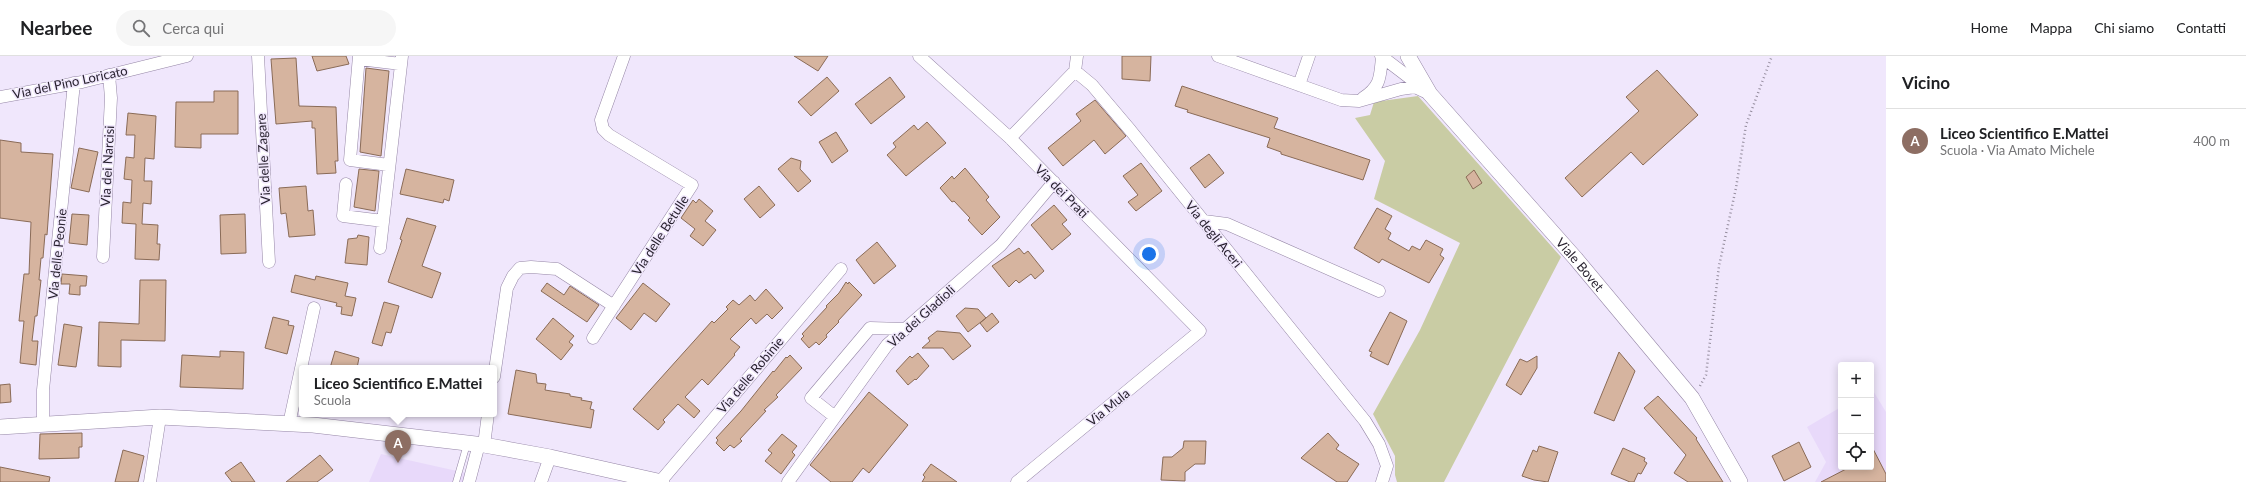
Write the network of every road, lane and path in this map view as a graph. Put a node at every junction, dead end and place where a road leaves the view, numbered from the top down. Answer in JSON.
{"nodes":[{"id":1,"x":187,"y":56,"type":"edge"},
{"id":2,"x":258,"y":56,"type":"edge"},
{"id":3,"x":624,"y":56,"type":"edge"},
{"id":4,"x":919,"y":56,"type":"edge"},
{"id":5,"x":1077,"y":56,"type":"edge"},
{"id":6,"x":1218,"y":56,"type":"edge"},
{"id":7,"x":1309,"y":56,"type":"edge"},
{"id":8,"x":1382,"y":56,"type":"edge"},
{"id":9,"x":1408,"y":56,"type":"edge"},
{"id":10,"x":1772,"y":56,"type":"edge"},
{"id":11,"x":359,"y":58,"type":"edge"},
{"id":12,"x":401,"y":60,"type":"edge"},
{"id":13,"x":1075,"y":71,"type":"junction"},
{"id":14,"x":109,"y":75,"type":"junction"},
{"id":15,"x":74,"y":83,"type":"junction"},
{"id":16,"x":1298,"y":85,"type":"junction"},
{"id":17,"x":1430,"y":94,"type":"junction"},
{"id":18,"x":0,"y":97,"type":"edge"},
{"id":19,"x":1359,"y":101,"type":"junction"},
{"id":20,"x":1010,"y":138,"type":"junction"},
{"id":21,"x":389,"y":164,"type":"junction"},
{"id":22,"x":1054,"y":182,"type":"junction"},
{"id":23,"x":346,"y":184,"type":"dead end"},
{"id":24,"x":383,"y":221,"type":"junction"},
{"id":25,"x":1204,"y":221,"type":"junction"},
{"id":26,"x":380,"y":248,"type":"dead end"},
{"id":27,"x":103,"y":257,"type":"dead end"},
{"id":28,"x":269,"y":262,"type":"dead end"},
{"id":29,"x":841,"y":269,"type":"dead end"},
{"id":30,"x":1379,"y":291,"type":"dead end"},
{"id":31,"x":614,"y":306,"type":"junction"},
{"id":32,"x":314,"y":308,"type":"dead end"},
{"id":33,"x":904,"y":329,"type":"junction"},
{"id":34,"x":1200,"y":331,"type":"joint"},
{"id":35,"x":593,"y":338,"type":"dead end"},
{"id":36,"x":302,"y":365,"type":"edge"},
{"id":37,"x":496,"y":365,"type":"edge"},
{"id":38,"x":299,"y":378,"type":"edge"},
{"id":39,"x":1692,"y":398,"type":"junction"},
{"id":40,"x":835,"y":416,"type":"junction"},
{"id":41,"x":160,"y":417,"type":"junction"},
{"id":42,"x":487,"y":417,"type":"edge"},
{"id":43,"x":43,"y":424,"type":"junction"},
{"id":44,"x":289,"y":424,"type":"junction"},
{"id":45,"x":0,"y":427,"type":"edge"},
{"id":46,"x":476,"y":444,"type":"junction"},
{"id":47,"x":550,"y":457,"type":"junction"},
{"id":48,"x":150,"y":482,"type":"edge"},
{"id":49,"x":456,"y":482,"type":"edge"},
{"id":50,"x":470,"y":482,"type":"edge"},
{"id":51,"x":541,"y":482,"type":"edge"},
{"id":52,"x":661,"y":482,"type":"edge"},
{"id":53,"x":788,"y":482,"type":"edge"},
{"id":54,"x":1017,"y":482,"type":"edge"},
{"id":55,"x":1382,"y":482,"type":"edge"},
{"id":56,"x":1740,"y":482,"type":"edge"}],
"edges":[{"from":1,"to":14,"type":"street","name":"Via del Pino Loricato"},
{"from":2,"to":28,"type":"street","name":"Via delle Zagare"},
{"from":3,"to":31,"type":"street","name":"Via delle Betulle"},
{"from":4,"to":20,"type":"street","name":"Via dei Prati"},
{"from":5,"to":13,"type":"street"},
{"from":6,"to":16,"type":"street"},
{"from":7,"to":16,"type":"street"},
{"from":8,"to":17,"type":"street"},
{"from":8,"to":19,"type":"street"},
{"from":9,"to":17,"type":"street","name":"Viale Bovet"},
{"from":10,"to":39,"type":"path"},
{"from":11,"to":12,"type":"street"},
{"from":11,"to":21,"type":"street"},
{"from":12,"to":21,"type":"street"},
{"from":13,"to":20,"type":"street"},
{"from":13,"to":25,"type":"street","name":"Via degli Aceri"},
{"from":14,"to":15,"type":"street","name":"Via del Pino Loricato"},
{"from":14,"to":27,"type":"street","name":"Via dei Narcisi"},
{"from":15,"to":18,"type":"street","name":"Via del Pino Loricato"},
{"from":15,"to":43,"type":"street","name":"Via delle Peonie"},
{"from":16,"to":19,"type":"street"},
{"from":17,"to":19,"type":"street"},
{"from":17,"to":39,"type":"street","name":"Viale Bovet"},
{"from":20,"to":22,"type":"street","name":"Via dei Prati"},
{"from":21,"to":24,"type":"street"},
{"from":22,"to":33,"type":"street","name":"Via dei Gladioli"},
{"from":22,"to":34,"type":"street","name":"Via dei Prati"},
{"from":23,"to":24,"type":"street"},
{"from":24,"to":26,"type":"street"},
{"from":25,"to":30,"type":"street"},
{"from":25,"to":55,"type":"street","name":"Via degli Aceri"},
{"from":29,"to":52,"type":"street","name":"Via delle Robinie"},
{"from":31,"to":35,"type":"street","name":"Via delle Betulle"},
{"from":31,"to":37,"type":"street"},
{"from":32,"to":36,"type":"street"},
{"from":33,"to":40,"type":"street","name":"Via dei Gladioli"},
{"from":33,"to":40,"type":"street"},
{"from":34,"to":54,"type":"street","name":"Via Mula"},
{"from":38,"to":44,"type":"street"},
{"from":39,"to":56,"type":"street","name":"Viale Bovet"},
{"from":40,"to":53,"type":"street","name":"Via dei Gladioli"},
{"from":41,"to":43,"type":"street"},
{"from":41,"to":44,"type":"street"},
{"from":41,"to":48,"type":"street"},
{"from":42,"to":46,"type":"street"},
{"from":43,"to":45,"type":"street"},
{"from":44,"to":46,"type":"street"},
{"from":46,"to":47,"type":"street"},
{"from":46,"to":49,"type":"lane"},
{"from":46,"to":50,"type":"street"},
{"from":47,"to":51,"type":"street"},
{"from":47,"to":52,"type":"street"}]}
